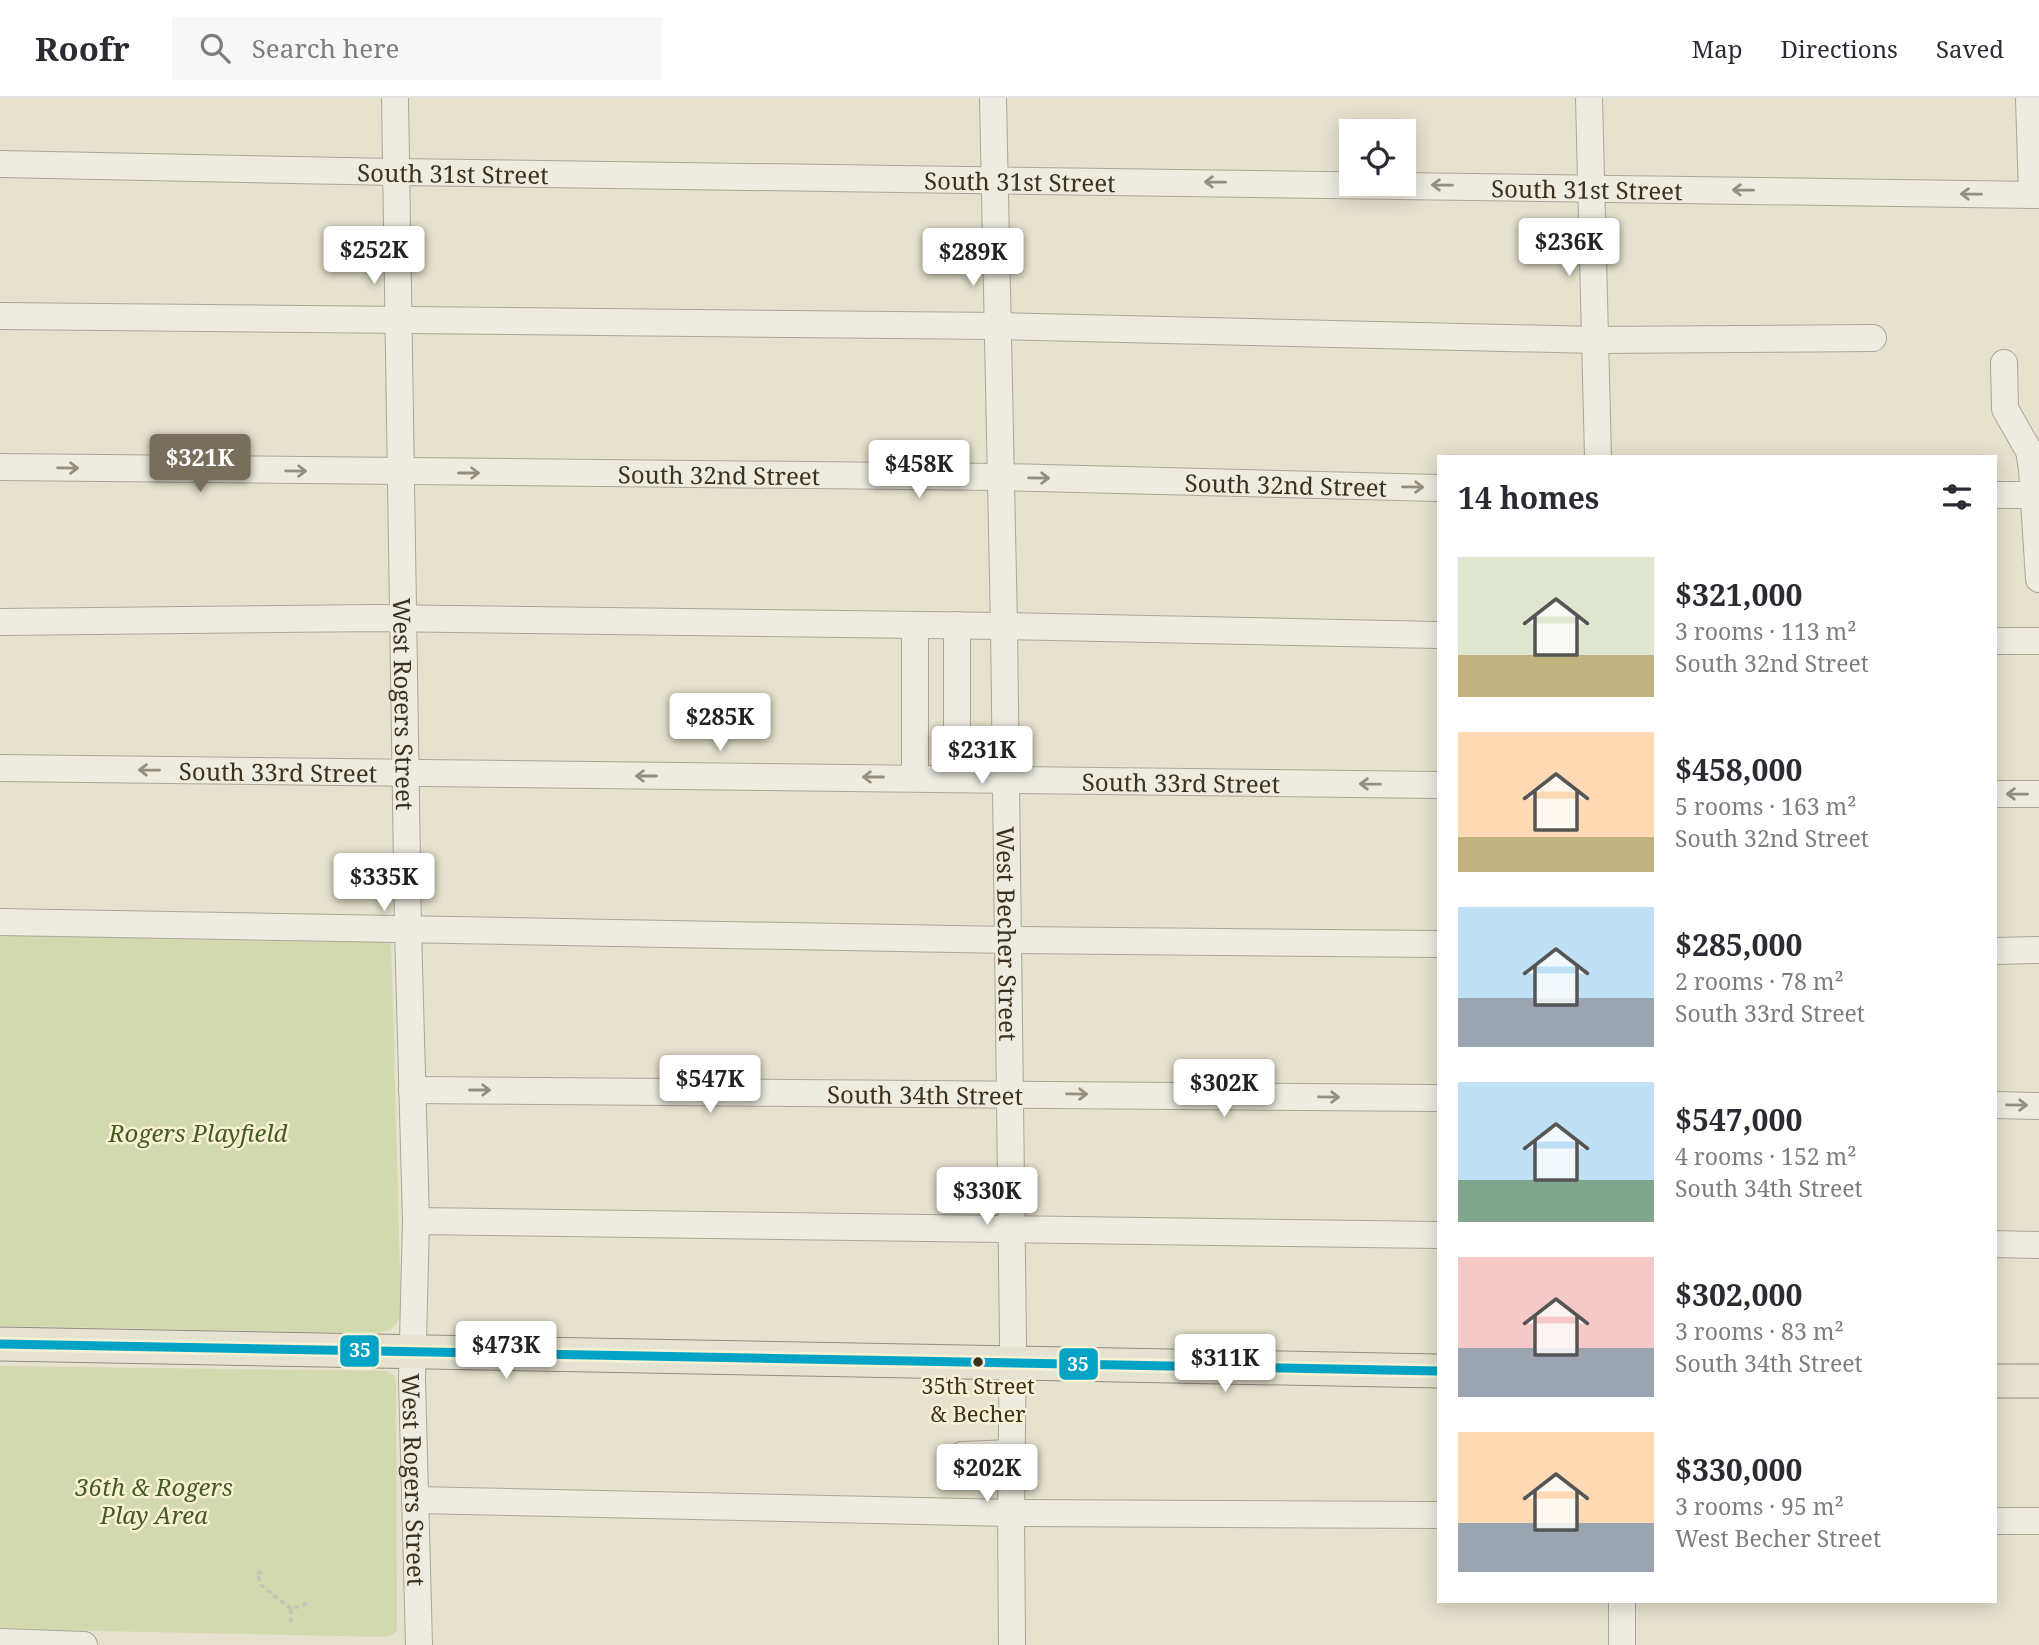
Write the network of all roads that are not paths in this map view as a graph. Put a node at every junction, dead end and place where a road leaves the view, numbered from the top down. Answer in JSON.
{"nodes":[{"id":1,"x":394,"y":98,"type":"edge"},
{"id":2,"x":993,"y":98,"type":"edge"},
{"id":3,"x":1589,"y":98,"type":"edge"},
{"id":4,"x":2029,"y":98,"type":"edge"},
{"id":5,"x":0,"y":164,"type":"edge"},
{"id":6,"x":396,"y":172,"type":"junction"},
{"id":7,"x":995,"y":179,"type":"junction"},
{"id":8,"x":1590,"y":187,"type":"junction"},
{"id":9,"x":2035,"y":195,"type":"edge"},
{"id":10,"x":0,"y":316,"type":"edge"},
{"id":11,"x":398,"y":320,"type":"junction"},
{"id":12,"x":998,"y":326,"type":"junction"},
{"id":13,"x":1874,"y":338,"type":"dead end"},
{"id":14,"x":1594,"y":340,"type":"junction"},
{"id":15,"x":2004,"y":363,"type":"dead end"},
{"id":16,"x":1598,"y":455,"type":"edge"},
{"id":17,"x":0,"y":467,"type":"edge"},
{"id":18,"x":400,"y":473,"type":"junction"},
{"id":19,"x":1001,"y":477,"type":"junction"},
{"id":20,"x":1437,"y":488,"type":"edge"},
{"id":21,"x":1997,"y":495,"type":"edge"},
{"id":22,"x":2037,"y":495,"type":"edge"},
{"id":23,"x":2039,"y":579,"type":"edge"},
{"id":24,"x":404,"y":619,"type":"junction"},
{"id":25,"x":0,"y":622,"type":"edge"},
{"id":26,"x":915,"y":625,"type":"junction"},
{"id":27,"x":957,"y":625,"type":"junction"},
{"id":28,"x":1004,"y":626,"type":"junction"},
{"id":29,"x":1437,"y":635,"type":"edge"},
{"id":30,"x":1997,"y":641,"type":"edge"},
{"id":31,"x":2039,"y":641,"type":"edge"},
{"id":32,"x":0,"y":768,"type":"edge"},
{"id":33,"x":406,"y":774,"type":"junction"},
{"id":34,"x":915,"y":778,"type":"junction"},
{"id":35,"x":957,"y":778,"type":"junction"},
{"id":36,"x":1006,"y":779,"type":"junction"},
{"id":37,"x":1437,"y":785,"type":"edge"},
{"id":38,"x":1997,"y":794,"type":"edge"},
{"id":39,"x":2039,"y":794,"type":"edge"},
{"id":40,"x":0,"y":922,"type":"edge"},
{"id":41,"x":408,"y":929,"type":"junction"},
{"id":42,"x":1008,"y":940,"type":"junction"},
{"id":43,"x":1437,"y":944,"type":"edge"},
{"id":44,"x":2039,"y":950,"type":"edge"},
{"id":45,"x":1997,"y":951,"type":"edge"},
{"id":46,"x":412,"y":1090,"type":"junction"},
{"id":47,"x":1009,"y":1094,"type":"junction"},
{"id":48,"x":1437,"y":1098,"type":"edge"},
{"id":49,"x":1997,"y":1105,"type":"edge"},
{"id":50,"x":2039,"y":1105,"type":"edge"},
{"id":51,"x":416,"y":1221,"type":"junction"},
{"id":52,"x":1011,"y":1228,"type":"junction"},
{"id":53,"x":1437,"y":1235,"type":"edge"},
{"id":54,"x":1997,"y":1244,"type":"edge"},
{"id":55,"x":2039,"y":1245,"type":"edge"},
{"id":56,"x":0,"y":1343,"type":"edge"},
{"id":57,"x":412,"y":1353,"type":"junction"},
{"id":58,"x":1013,"y":1362,"type":"junction"},
{"id":59,"x":1437,"y":1371,"type":"edge"},
{"id":60,"x":1997,"y":1381,"type":"edge"},
{"id":61,"x":2039,"y":1381,"type":"edge"},
{"id":62,"x":1012,"y":1453,"type":"junction"},
{"id":63,"x":962,"y":1455,"type":"dead end"},
{"id":64,"x":415,"y":1500,"type":"junction"},
{"id":65,"x":1011,"y":1513,"type":"junction"},
{"id":66,"x":1437,"y":1515,"type":"edge"},
{"id":67,"x":1997,"y":1521,"type":"edge"},
{"id":68,"x":2039,"y":1521,"type":"edge"},
{"id":69,"x":1622,"y":1603,"type":"edge"},
{"id":70,"x":0,"y":1642,"type":"edge"},
{"id":71,"x":85,"y":1645,"type":"edge"},
{"id":72,"x":419,"y":1645,"type":"edge"},
{"id":73,"x":1013,"y":1645,"type":"edge"},
{"id":74,"x":1622,"y":1645,"type":"edge"}],
"edges":[{"from":1,"to":6,"type":"street","name":"West Rogers Street"},
{"from":2,"to":7,"type":"street","name":"West Becher Street"},
{"from":3,"to":8,"type":"street"},
{"from":4,"to":9,"type":"street"},
{"from":5,"to":6,"type":"street","name":"South 31st Street"},
{"from":6,"to":7,"type":"street","name":"South 31st Street"},
{"from":6,"to":11,"type":"street","name":"West Rogers Street"},
{"from":8,"to":7,"type":"street","name":"South 31st Street","one_way":true},
{"from":7,"to":12,"type":"street","name":"West Becher Street"},
{"from":9,"to":8,"type":"street","name":"South 31st Street","one_way":true},
{"from":8,"to":14,"type":"street"},
{"from":10,"to":11,"type":"street"},
{"from":11,"to":12,"type":"street"},
{"from":11,"to":18,"type":"street","name":"West Rogers Street"},
{"from":12,"to":14,"type":"street"},
{"from":12,"to":19,"type":"street","name":"West Becher Street"},
{"from":13,"to":14,"type":"street"},
{"from":14,"to":16,"type":"street"},
{"from":15,"to":22,"type":"street"},
{"from":17,"to":18,"type":"street","name":"South 32nd Street","one_way":true},
{"from":18,"to":19,"type":"street","name":"South 32nd Street","one_way":true},
{"from":18,"to":24,"type":"street","name":"West Rogers Street"},
{"from":19,"to":20,"type":"street","name":"South 32nd Street","one_way":true},
{"from":19,"to":28,"type":"street","name":"West Becher Street"},
{"from":21,"to":22,"type":"street"},
{"from":22,"to":23,"type":"street"},
{"from":24,"to":25,"type":"street"},
{"from":24,"to":26,"type":"street"},
{"from":24,"to":33,"type":"street","name":"West Rogers Street"},
{"from":26,"to":27,"type":"street"},
{"from":26,"to":34,"type":"street"},
{"from":27,"to":28,"type":"street"},
{"from":27,"to":35,"type":"street"},
{"from":28,"to":29,"type":"street"},
{"from":28,"to":36,"type":"street","name":"West Becher Street"},
{"from":30,"to":31,"type":"street"},
{"from":33,"to":32,"type":"street","name":"South 33rd Street","one_way":true},
{"from":34,"to":33,"type":"street","name":"South 33rd Street","one_way":true},
{"from":33,"to":41,"type":"street","name":"West Rogers Street"},
{"from":34,"to":35,"type":"street","name":"South 33rd Street"},
{"from":35,"to":36,"type":"street","name":"South 33rd Street"},
{"from":37,"to":36,"type":"street","name":"South 33rd Street","one_way":true},
{"from":36,"to":42,"type":"street","name":"West Becher Street"},
{"from":39,"to":38,"type":"street","one_way":true},
{"from":40,"to":41,"type":"street"},
{"from":41,"to":42,"type":"street"},
{"from":41,"to":46,"type":"street","name":"West Rogers Street"},
{"from":42,"to":43,"type":"street"},
{"from":42,"to":47,"type":"street","name":"West Becher Street"},
{"from":44,"to":45,"type":"street"},
{"from":46,"to":47,"type":"street","name":"South 34th Street","one_way":true},
{"from":46,"to":51,"type":"street","name":"West Rogers Street"},
{"from":47,"to":48,"type":"street","name":"South 34th Street","one_way":true},
{"from":47,"to":52,"type":"street","name":"West Becher Street"},
{"from":49,"to":50,"type":"street","one_way":true},
{"from":51,"to":52,"type":"street"},
{"from":51,"to":57,"type":"street","name":"West Rogers Street"},
{"from":52,"to":53,"type":"street"},
{"from":52,"to":58,"type":"street","name":"West Becher Street"},
{"from":54,"to":55,"type":"street"},
{"from":56,"to":57,"type":"main road"},
{"from":57,"to":58,"type":"main road"},
{"from":57,"to":64,"type":"street","name":"West Rogers Street"},
{"from":58,"to":59,"type":"main road"},
{"from":58,"to":62,"type":"street","name":"West Becher Street"},
{"from":60,"to":61,"type":"main road"},
{"from":62,"to":63,"type":"street"},
{"from":62,"to":65,"type":"street","name":"West Becher Street"},
{"from":64,"to":65,"type":"street"},
{"from":64,"to":72,"type":"street","name":"West Rogers Street"},
{"from":65,"to":66,"type":"street"},
{"from":65,"to":73,"type":"street","name":"West Becher Street"},
{"from":67,"to":68,"type":"street"},
{"from":69,"to":74,"type":"street"},
{"from":70,"to":71,"type":"street"}]}
